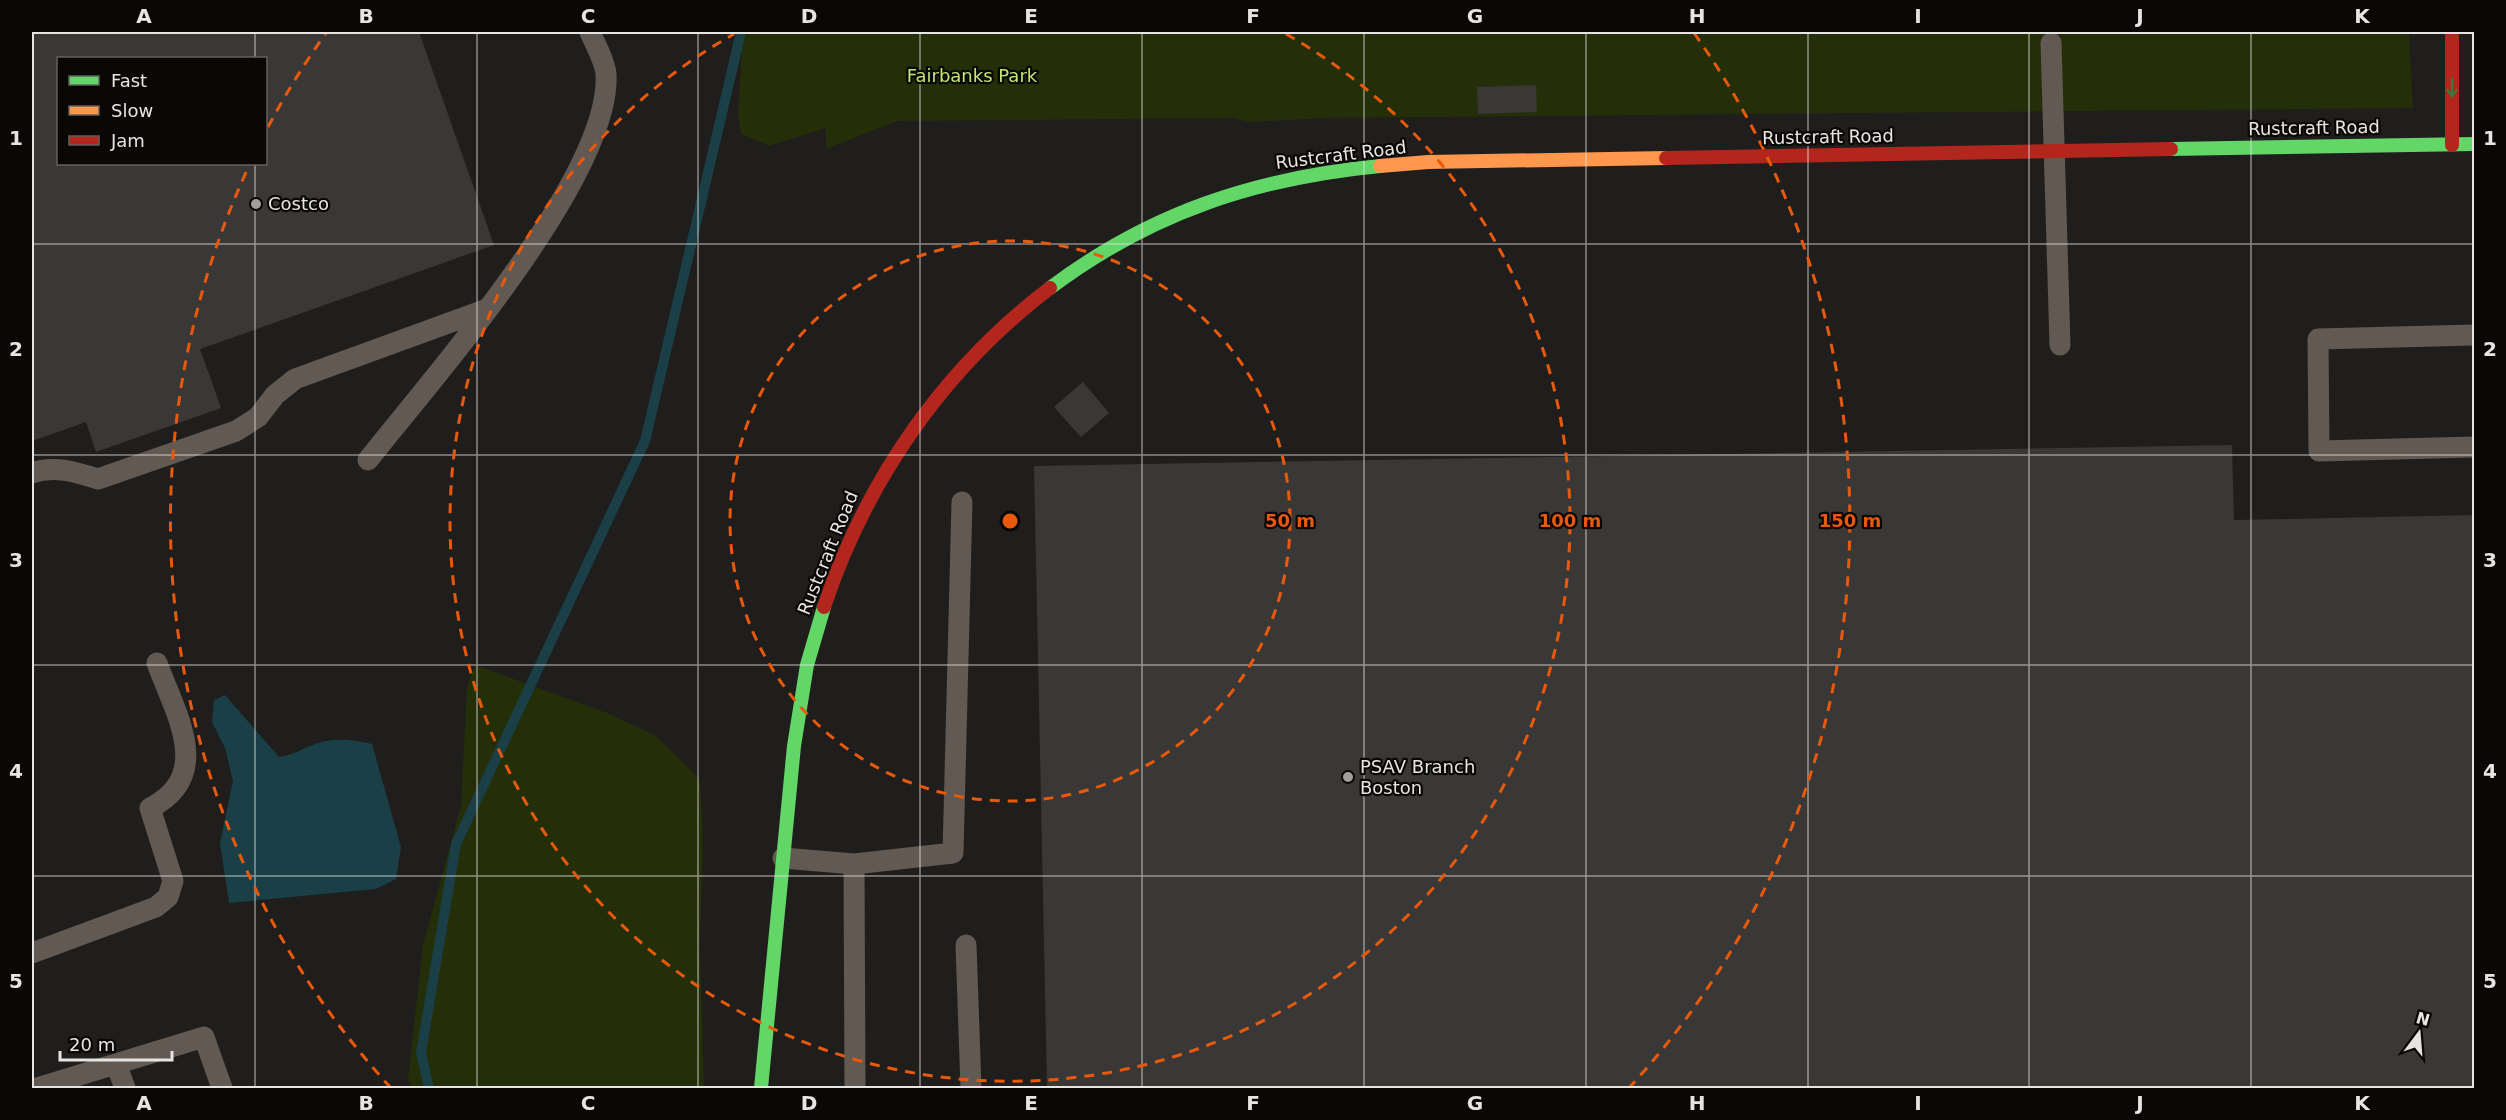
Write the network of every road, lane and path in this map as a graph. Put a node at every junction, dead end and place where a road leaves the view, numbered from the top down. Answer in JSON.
{"nodes":[{"id":1,"x":590,"y":32,"type":"edge"},
{"id":2,"x":2452,"y":32,"type":"edge"},
{"id":3,"x":2051,"y":42,"type":"dead end"},
{"id":4,"x":2475,"y":144,"type":"edge"},
{"id":5,"x":2452,"y":145,"type":"junction"},
{"id":6,"x":2055,"y":150,"type":"junction"},
{"id":7,"x":487,"y":309,"type":"junction"},
{"id":8,"x":2475,"y":335,"type":"edge"},
{"id":9,"x":2060,"y":345,"type":"dead end"},
{"id":10,"x":2475,"y":447,"type":"edge"},
{"id":11,"x":368,"y":460,"type":"dead end"},
{"id":12,"x":32,"y":473,"type":"edge"},
{"id":13,"x":962,"y":502,"type":"dead end"},
{"id":14,"x":157,"y":663,"type":"dead end"},
{"id":15,"x":783,"y":858,"type":"junction"},
{"id":16,"x":854,"y":864,"type":"junction"},
{"id":17,"x":966,"y":945,"type":"dead end"},
{"id":18,"x":32,"y":953,"type":"edge"},
{"id":19,"x":116,"y":1064,"type":"junction"},
{"id":20,"x":37,"y":1089,"type":"edge"},
{"id":21,"x":125,"y":1089,"type":"edge"},
{"id":22,"x":222,"y":1089,"type":"edge"},
{"id":23,"x":761,"y":1089,"type":"edge"},
{"id":24,"x":855,"y":1089,"type":"edge"},
{"id":25,"x":971,"y":1089,"type":"edge"}],
"edges":[{"from":1,"to":7,"type":"lane"},
{"from":2,"to":5,"type":"main road","one_way":true},
{"from":3,"to":6,"type":"lane"},
{"from":4,"to":5,"type":"main road","name":"Rustcraft Road"},
{"from":5,"to":6,"type":"main road","name":"Rustcraft Road"},
{"from":6,"to":9,"type":"lane"},
{"from":6,"to":15,"type":"main road","name":"Rustcraft Road"},
{"from":7,"to":11,"type":"lane"},
{"from":7,"to":12,"type":"lane"},
{"from":8,"to":10,"type":"lane"},
{"from":13,"to":16,"type":"lane"},
{"from":14,"to":18,"type":"lane"},
{"from":15,"to":16,"type":"lane"},
{"from":15,"to":23,"type":"main road","name":"Rustcraft Road"},
{"from":16,"to":24,"type":"lane"},
{"from":17,"to":25,"type":"lane"},
{"from":19,"to":20,"type":"lane"},
{"from":19,"to":21,"type":"lane"},
{"from":19,"to":22,"type":"lane"}]}
